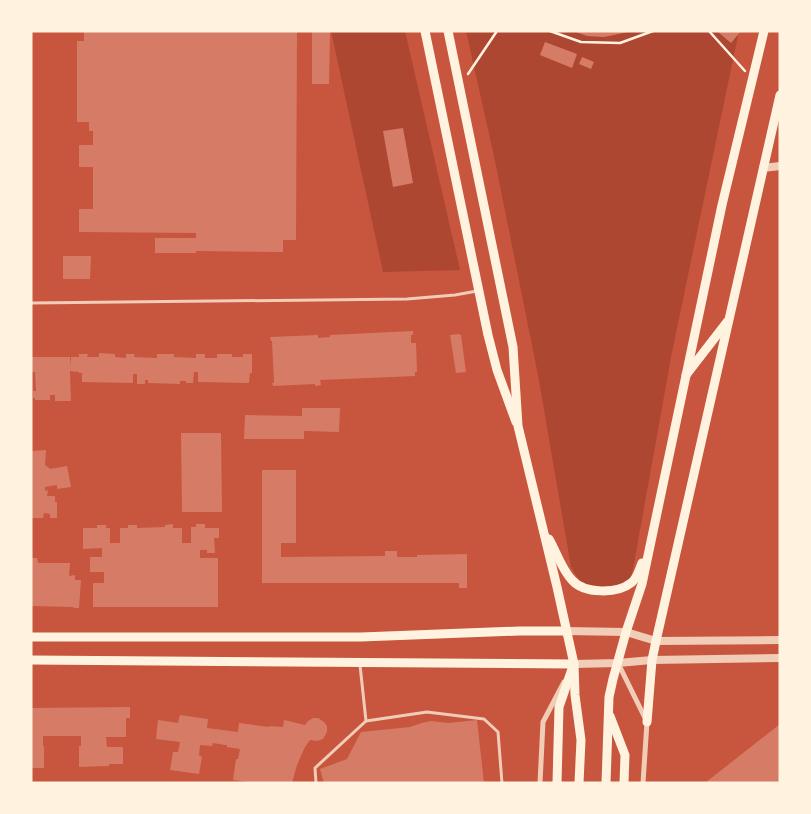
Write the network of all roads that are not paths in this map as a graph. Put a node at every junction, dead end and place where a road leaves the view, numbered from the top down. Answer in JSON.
{"nodes":[{"id":1,"x":425,"y":31,"type":"edge"},
{"id":2,"x":448,"y":31,"type":"edge"},
{"id":3,"x":764,"y":31,"type":"edge"},
{"id":4,"x":780,"y":95,"type":"edge"},
{"id":5,"x":780,"y":166,"type":"edge"},
{"id":6,"x":763,"y":168,"type":"junction"},
{"id":7,"x":479,"y":290,"type":"junction"},
{"id":8,"x":31,"y":302,"type":"edge"},
{"id":9,"x":729,"y":320,"type":"junction"},
{"id":10,"x":686,"y":375,"type":"junction"},
{"id":11,"x":518,"y":426,"type":"junction"},
{"id":12,"x":542,"y":525,"type":"junction"},
{"id":13,"x":650,"y":546,"type":"junction"},
{"id":14,"x":566,"y":631,"type":"junction"},
{"id":15,"x":626,"y":632,"type":"junction"},
{"id":16,"x":31,"y":637,"type":"edge"},
{"id":17,"x":780,"y":640,"type":"edge"},
{"id":18,"x":656,"y":641,"type":"junction"},
{"id":19,"x":780,"y":658,"type":"edge"},
{"id":20,"x":31,"y":660,"type":"edge"},
{"id":21,"x":652,"y":660,"type":"junction"},
{"id":22,"x":360,"y":662,"type":"junction"},
{"id":23,"x":618,"y":663,"type":"junction"},
{"id":24,"x":574,"y":664,"type":"junction"},
{"id":25,"x":608,"y":713,"type":"junction"},
{"id":26,"x":366,"y":721,"type":"junction"},
{"id":27,"x":647,"y":722,"type":"junction"},
{"id":28,"x":316,"y":783,"type":"edge"},
{"id":29,"x":502,"y":783,"type":"edge"},
{"id":30,"x":540,"y":783,"type":"edge"},
{"id":31,"x":557,"y":783,"type":"edge"},
{"id":32,"x":579,"y":783,"type":"edge"},
{"id":33,"x":606,"y":783,"type":"edge"},
{"id":34,"x":624,"y":783,"type":"edge"},
{"id":35,"x":643,"y":783,"type":"edge"}],
"edges":[{"from":1,"to":7,"type":"main road"},
{"from":2,"to":11,"type":"main road"},
{"from":3,"to":10,"type":"main road"},
{"from":4,"to":6,"type":"main road"},
{"from":5,"to":6,"type":"street"},
{"from":6,"to":9,"type":"main road"},
{"from":7,"to":8,"type":"lane"},
{"from":7,"to":11,"type":"main road"},
{"from":9,"to":10,"type":"main road"},
{"from":9,"to":18,"type":"main road"},
{"from":10,"to":13,"type":"main road"},
{"from":11,"to":12,"type":"main road"},
{"from":12,"to":13,"type":"main road"},
{"from":12,"to":14,"type":"main road"},
{"from":13,"to":15,"type":"main road"},
{"from":14,"to":15,"type":"street"},
{"from":14,"to":16,"type":"main road"},
{"from":14,"to":24,"type":"main road"},
{"from":15,"to":18,"type":"street"},
{"from":15,"to":23,"type":"main road"},
{"from":17,"to":18,"type":"street"},
{"from":18,"to":21,"type":"main road"},
{"from":19,"to":21,"type":"street"},
{"from":20,"to":22,"type":"main road"},
{"from":21,"to":23,"type":"street"},
{"from":21,"to":27,"type":"main road"},
{"from":22,"to":24,"type":"main road"},
{"from":22,"to":26,"type":"lane"},
{"from":23,"to":24,"type":"street"},
{"from":23,"to":25,"type":"main road"},
{"from":23,"to":27,"type":"street"},
{"from":24,"to":30,"type":"street"},
{"from":24,"to":31,"type":"main road"},
{"from":24,"to":32,"type":"main road"},
{"from":25,"to":33,"type":"main road"},
{"from":25,"to":34,"type":"main road"},
{"from":26,"to":28,"type":"lane"},
{"from":26,"to":29,"type":"lane"},
{"from":27,"to":35,"type":"street"}]}
